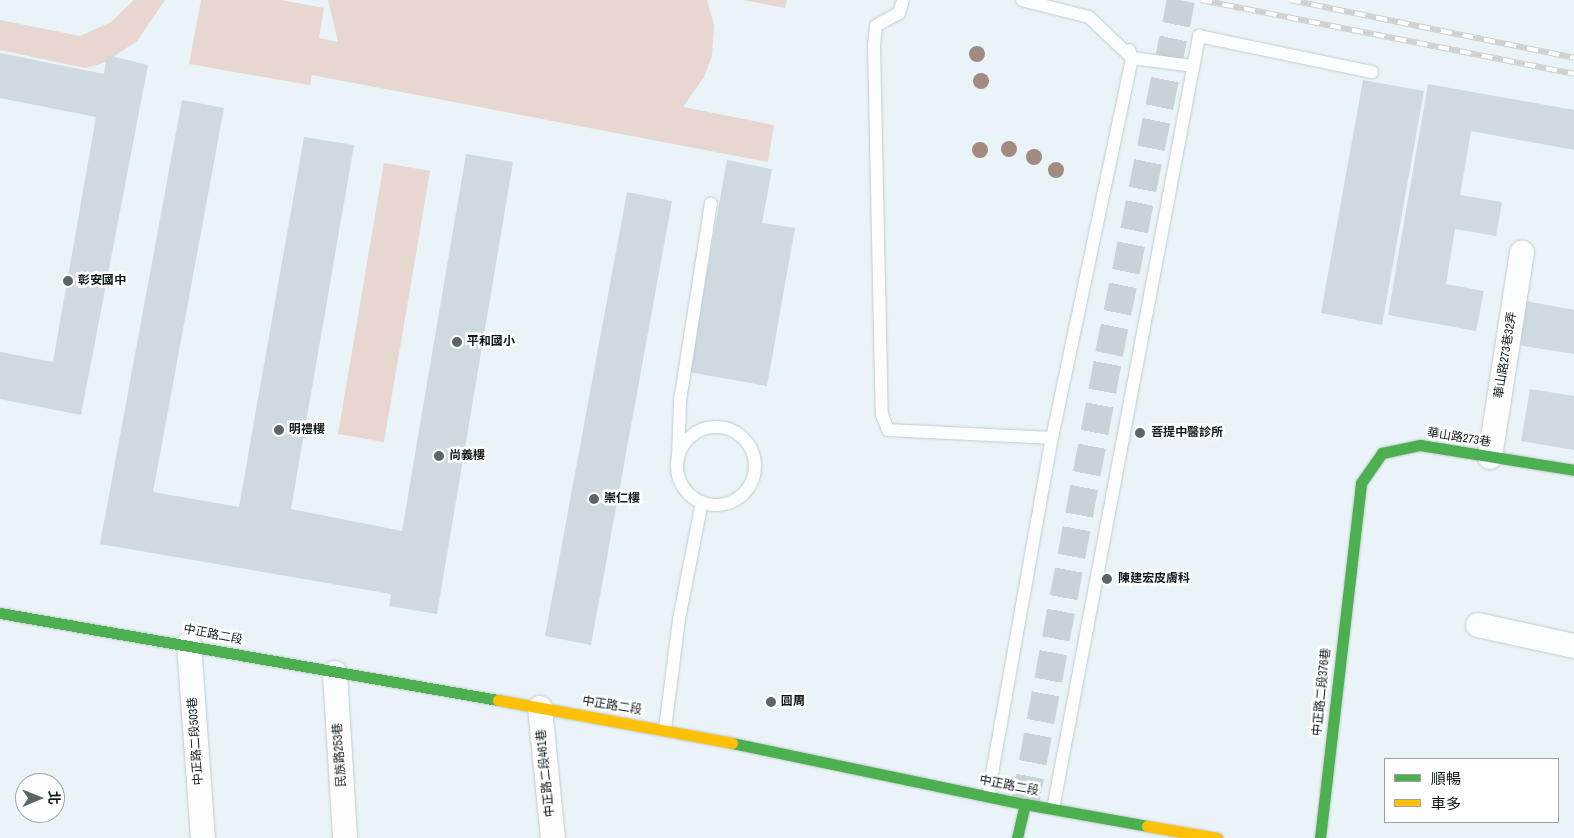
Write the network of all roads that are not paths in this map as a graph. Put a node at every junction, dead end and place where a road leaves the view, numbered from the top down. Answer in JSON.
{"nodes":[{"id":1,"x":903,"y":0,"type":"edge"},
{"id":2,"x":1022,"y":0,"type":"edge"},
{"id":3,"x":1127,"y":46,"type":"dead end"},
{"id":4,"x":1132,"y":58,"type":"junction"},
{"id":5,"x":1193,"y":66,"type":"junction"},
{"id":6,"x":1372,"y":72,"type":"dead end"},
{"id":7,"x":711,"y":203,"type":"dead end"},
{"id":8,"x":1522,"y":252,"type":"dead end"},
{"id":9,"x":1052,"y":438,"type":"junction"},
{"id":10,"x":1490,"y":457,"type":"junction"},
{"id":11,"x":678,"y":459,"type":"junction"},
{"id":12,"x":1574,"y":470,"type":"edge"},
{"id":13,"x":702,"y":502,"type":"junction"},
{"id":14,"x":1352,"y":549,"type":"joint"},
{"id":15,"x":0,"y":613,"type":"edge"},
{"id":16,"x":1478,"y":626,"type":"dead end"},
{"id":17,"x":189,"y":644,"type":"junction"},
{"id":18,"x":1574,"y":646,"type":"edge"},
{"id":19,"x":335,"y":673,"type":"junction"},
{"id":20,"x":540,"y":708,"type":"junction"},
{"id":21,"x":665,"y":729,"type":"junction"},
{"id":22,"x":988,"y":796,"type":"junction"},
{"id":23,"x":1025,"y":804,"type":"junction"},
{"id":24,"x":1053,"y":809,"type":"junction"},
{"id":25,"x":204,"y":838,"type":"edge"},
{"id":26,"x":345,"y":838,"type":"edge"},
{"id":27,"x":553,"y":838,"type":"edge"},
{"id":28,"x":1017,"y":838,"type":"edge"},
{"id":29,"x":1217,"y":838,"type":"edge"},
{"id":30,"x":1320,"y":838,"type":"edge"}],
"edges":[{"from":1,"to":9,"type":"lane"},
{"from":2,"to":4,"type":"lane"},
{"from":3,"to":4,"type":"lane"},
{"from":4,"to":5,"type":"lane"},
{"from":4,"to":9,"type":"lane"},
{"from":5,"to":6,"type":"lane"},
{"from":5,"to":24,"type":"lane"},
{"from":7,"to":11,"type":"lane"},
{"from":8,"to":10,"type":"street","name":"華山路273巷32弄"},
{"from":9,"to":22,"type":"lane"},
{"from":10,"to":12,"type":"street","name":"華山路273巷"},
{"from":10,"to":14,"type":"street","name":"華山路273巷"},
{"from":11,"to":13,"type":"lane"},
{"from":11,"to":13,"type":"lane"},
{"from":13,"to":21,"type":"lane"},
{"from":14,"to":30,"type":"street","name":"中正路二段376巷"},
{"from":15,"to":17,"type":"street","name":"中正路二段"},
{"from":16,"to":18,"type":"street"},
{"from":17,"to":19,"type":"street","name":"中正路二段"},
{"from":17,"to":25,"type":"street","name":"中正路二段503巷"},
{"from":19,"to":20,"type":"street","name":"中正路二段"},
{"from":19,"to":26,"type":"street","name":"民族路253巷"},
{"from":20,"to":21,"type":"street","name":"中正路二段"},
{"from":20,"to":27,"type":"street","name":"中正路二段461巷"},
{"from":21,"to":22,"type":"street","name":"中正路二段"},
{"from":22,"to":23,"type":"street","name":"中正路二段"},
{"from":23,"to":24,"type":"street","name":"中正路二段"},
{"from":23,"to":28,"type":"street"},
{"from":24,"to":29,"type":"street","name":"中正路二段"}]}
